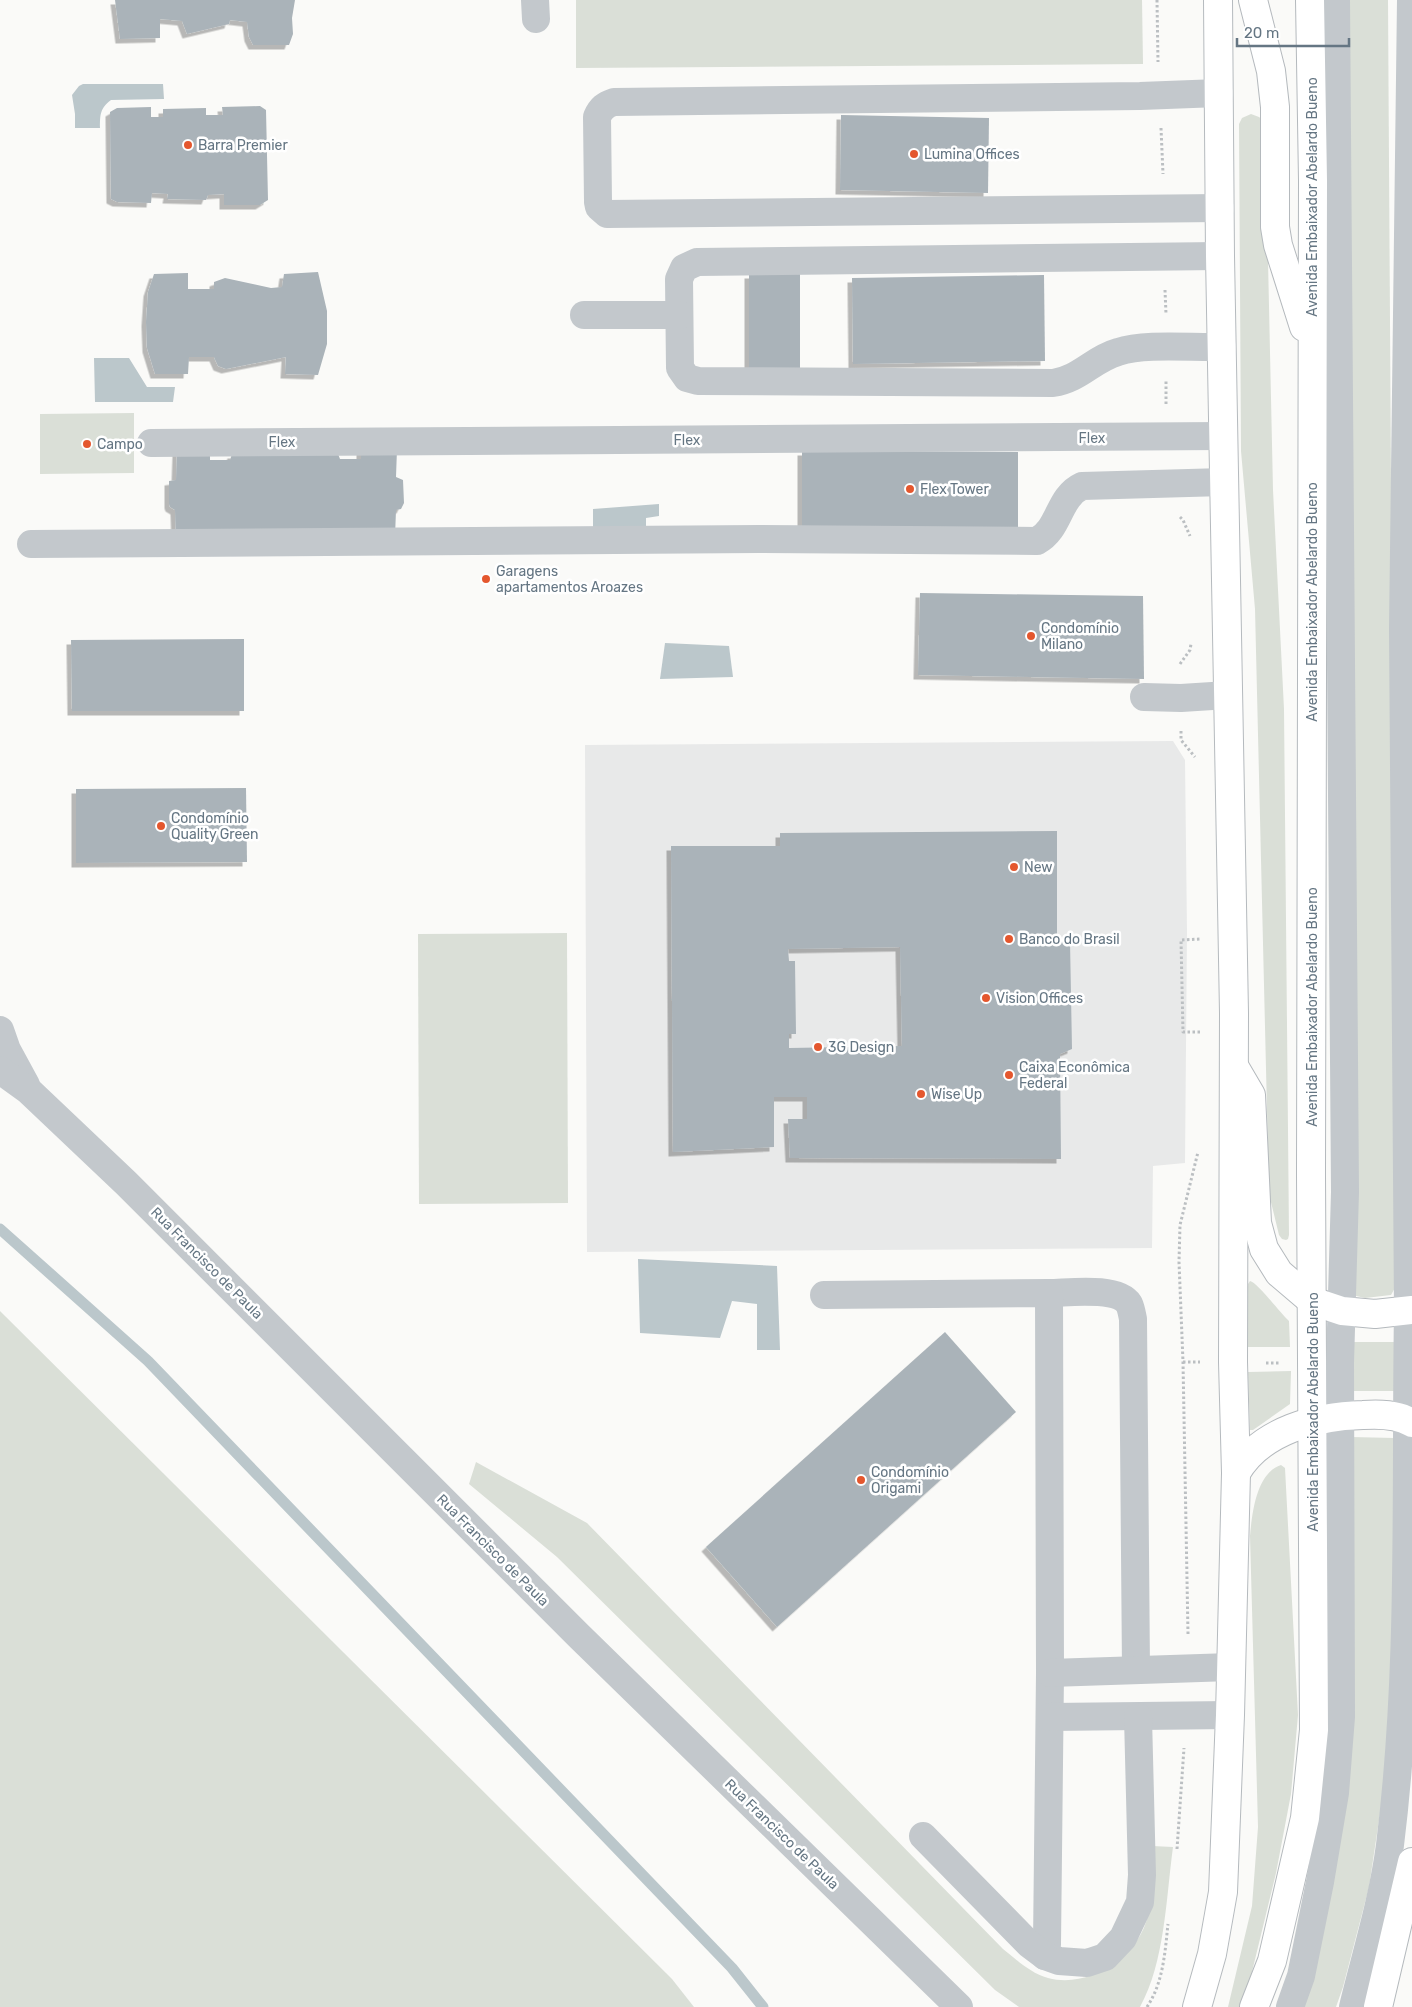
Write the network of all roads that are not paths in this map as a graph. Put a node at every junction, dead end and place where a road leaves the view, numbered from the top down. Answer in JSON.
{"nodes":[{"id":1,"x":1218,"y":0,"type":"edge"},
{"id":2,"x":1254,"y":0,"type":"edge"},
{"id":3,"x":1310,"y":0,"type":"edge"},
{"id":4,"x":1336,"y":0,"type":"edge"},
{"id":5,"x":1411,"y":0,"type":"edge"},
{"id":6,"x":1219,"y":93,"type":"junction"},
{"id":7,"x":1220,"y":208,"type":"junction"},
{"id":8,"x":1220,"y":256,"type":"junction"},
{"id":9,"x":584,"y":315,"type":"dead end"},
{"id":10,"x":679,"y":315,"type":"junction"},
{"id":11,"x":1222,"y":347,"type":"junction"},
{"id":12,"x":1312,"y":353,"type":"junction"},
{"id":13,"x":1223,"y":436,"type":"junction"},
{"id":14,"x":151,"y":443,"type":"dead end"},
{"id":15,"x":1224,"y":482,"type":"junction"},
{"id":16,"x":31,"y":544,"type":"dead end"},
{"id":17,"x":1228,"y":695,"type":"junction"},
{"id":18,"x":1144,"y":697,"type":"dead end"},
{"id":19,"x":0,"y":1030,"type":"edge"},
{"id":20,"x":1234,"y":1066,"type":"junction"},
{"id":21,"x":0,"y":1070,"type":"edge"},
{"id":22,"x":29,"y":1091,"type":"junction"},
{"id":23,"x":1049,"y":1293,"type":"junction"},
{"id":24,"x":824,"y":1295,"type":"dead end"},
{"id":25,"x":1312,"y":1301,"type":"junction"},
{"id":26,"x":1342,"y":1311,"type":"junction"},
{"id":27,"x":1410,"y":1311,"type":"edge"},
{"id":28,"x":1340,"y":1416,"type":"junction"},
{"id":29,"x":1312,"y":1421,"type":"junction"},
{"id":30,"x":1409,"y":1421,"type":"edge"},
{"id":31,"x":1236,"y":1473,"type":"junction"},
{"id":32,"x":1231,"y":1666,"type":"junction"},
{"id":33,"x":1136,"y":1669,"type":"junction"},
{"id":34,"x":1050,"y":1673,"type":"junction"},
{"id":35,"x":1230,"y":1715,"type":"junction"},
{"id":36,"x":1050,"y":1716,"type":"junction"},
{"id":37,"x":1138,"y":1717,"type":"junction"},
{"id":38,"x":923,"y":1836,"type":"dead end"},
{"id":39,"x":1412,"y":1862,"type":"edge"},
{"id":40,"x":1045,"y":1956,"type":"junction"},
{"id":41,"x":959,"y":2007,"type":"edge"},
{"id":42,"x":1197,"y":2007,"type":"edge"},
{"id":43,"x":1254,"y":2007,"type":"edge"},
{"id":44,"x":1290,"y":2007,"type":"edge"},
{"id":45,"x":1353,"y":2007,"type":"edge"},
{"id":46,"x":1378,"y":2007,"type":"edge"}],
"edges":[{"from":1,"to":6,"type":"main road"},
{"from":2,"to":12,"type":"main road"},
{"from":3,"to":12,"type":"main road","name":"Avenida Embaixador Abelardo Bueno"},
{"from":4,"to":26,"type":"street"},
{"from":5,"to":27,"type":"street"},
{"from":6,"to":7,"type":"main road"},
{"from":6,"to":7,"type":"street"},
{"from":7,"to":8,"type":"main road"},
{"from":8,"to":10,"type":"street"},
{"from":8,"to":11,"type":"main road"},
{"from":9,"to":10,"type":"street"},
{"from":10,"to":11,"type":"street"},
{"from":11,"to":13,"type":"main road"},
{"from":12,"to":25,"type":"main road","name":"Avenida Embaixador Abelardo Bueno"},
{"from":13,"to":14,"type":"street","name":"Flex"},
{"from":13,"to":15,"type":"main road"},
{"from":15,"to":16,"type":"street"},
{"from":15,"to":17,"type":"main road"},
{"from":17,"to":18,"type":"street"},
{"from":17,"to":20,"type":"main road"},
{"from":19,"to":22,"type":"street","name":"Rua Francisco de Paula"},
{"from":20,"to":25,"type":"main road"},
{"from":20,"to":31,"type":"main road"},
{"from":21,"to":22,"type":"street","name":"Rua Francisco de Paula"},
{"from":22,"to":41,"type":"street","name":"Rua Francisco de Paula"},
{"from":23,"to":24,"type":"street"},
{"from":23,"to":33,"type":"street"},
{"from":23,"to":34,"type":"street"},
{"from":25,"to":26,"type":"main road"},
{"from":25,"to":29,"type":"main road","name":"Avenida Embaixador Abelardo Bueno"},
{"from":26,"to":27,"type":"main road"},
{"from":26,"to":28,"type":"street"},
{"from":27,"to":30,"type":"street"},
{"from":28,"to":29,"type":"main road"},
{"from":28,"to":30,"type":"main road"},
{"from":28,"to":44,"type":"street"},
{"from":29,"to":31,"type":"main road"},
{"from":29,"to":43,"type":"main road","name":"Avenida Embaixador Abelardo Bueno"},
{"from":30,"to":45,"type":"street"},
{"from":31,"to":32,"type":"main road"},
{"from":32,"to":33,"type":"street"},
{"from":32,"to":35,"type":"main road"},
{"from":33,"to":34,"type":"street"},
{"from":34,"to":36,"type":"street"},
{"from":35,"to":37,"type":"street"},
{"from":35,"to":42,"type":"main road"},
{"from":36,"to":37,"type":"street"},
{"from":36,"to":40,"type":"street"},
{"from":37,"to":40,"type":"street"},
{"from":38,"to":40,"type":"street"},
{"from":39,"to":46,"type":"main road"}]}
